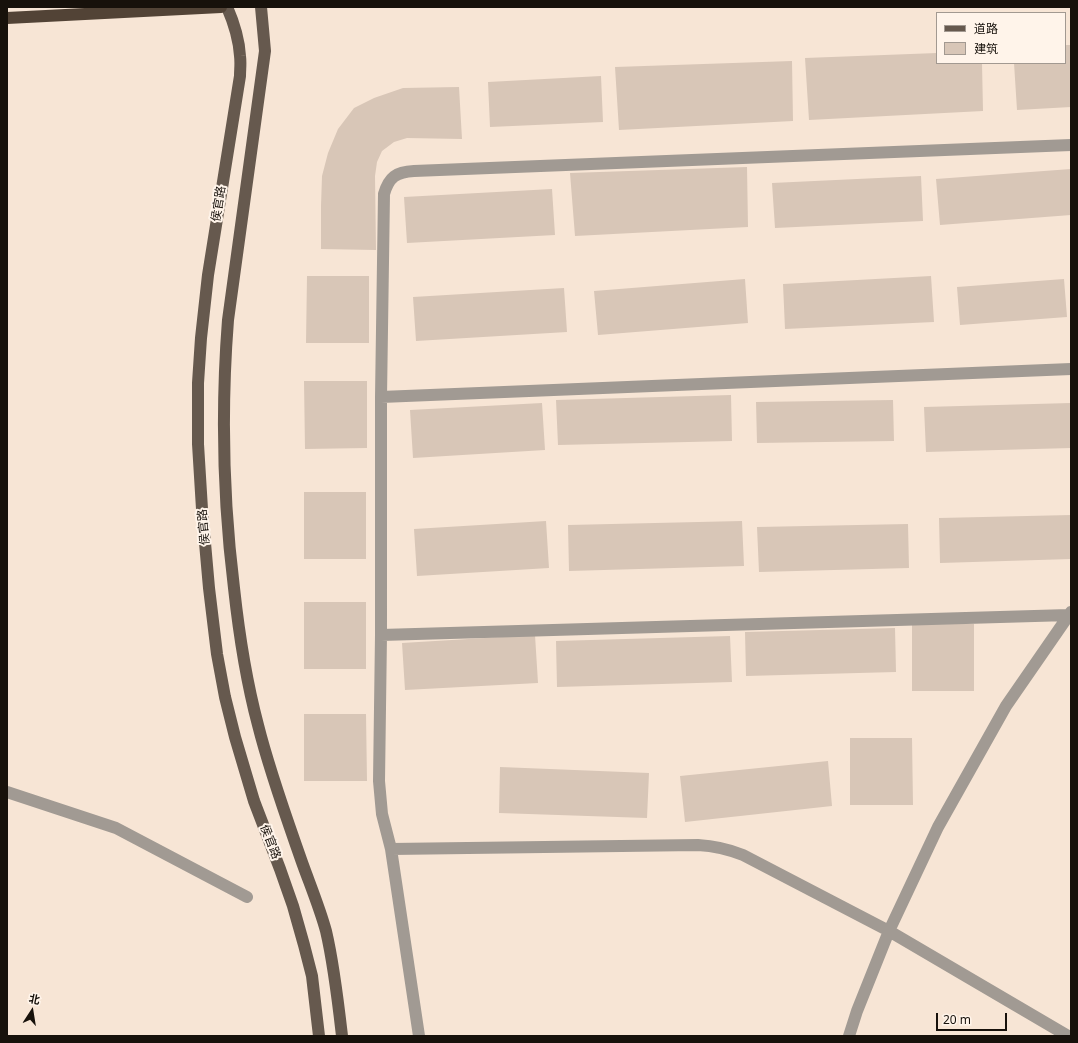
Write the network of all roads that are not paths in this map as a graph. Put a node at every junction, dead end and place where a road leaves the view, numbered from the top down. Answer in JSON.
{"nodes":[{"id":1,"x":222,"y":7,"type":"edge"},
{"id":2,"x":227,"y":7,"type":"edge"},
{"id":3,"x":261,"y":7,"type":"edge"},
{"id":4,"x":7,"y":18,"type":"edge"},
{"id":5,"x":1071,"y":145,"type":"edge"},
{"id":6,"x":1071,"y":369,"type":"edge"},
{"id":7,"x":381,"y":398,"type":"junction"},
{"id":8,"x":1070,"y":614,"type":"edge"},
{"id":9,"x":381,"y":635,"type":"junction"},
{"id":10,"x":7,"y":792,"type":"edge"},
{"id":11,"x":392,"y":849,"type":"junction"},
{"id":12,"x":247,"y":897,"type":"dead end"},
{"id":13,"x":889,"y":931,"type":"junction"},
{"id":14,"x":319,"y":1036,"type":"edge"},
{"id":15,"x":342,"y":1036,"type":"edge"},
{"id":16,"x":419,"y":1036,"type":"edge"},
{"id":17,"x":849,"y":1036,"type":"edge"},
{"id":18,"x":1068,"y":1036,"type":"edge"}],
"edges":[{"from":1,"to":4,"type":"highway"},
{"from":2,"to":14,"type":"main road","name":"侯官路"},
{"from":3,"to":15,"type":"main road","name":"侯官路"},
{"from":5,"to":7,"type":"street"},
{"from":6,"to":7,"type":"street"},
{"from":7,"to":9,"type":"street"},
{"from":8,"to":9,"type":"street"},
{"from":8,"to":13,"type":"street"},
{"from":9,"to":11,"type":"street"},
{"from":10,"to":12,"type":"street"},
{"from":11,"to":13,"type":"street"},
{"from":11,"to":16,"type":"street"},
{"from":13,"to":17,"type":"street"},
{"from":13,"to":18,"type":"street"}]}
